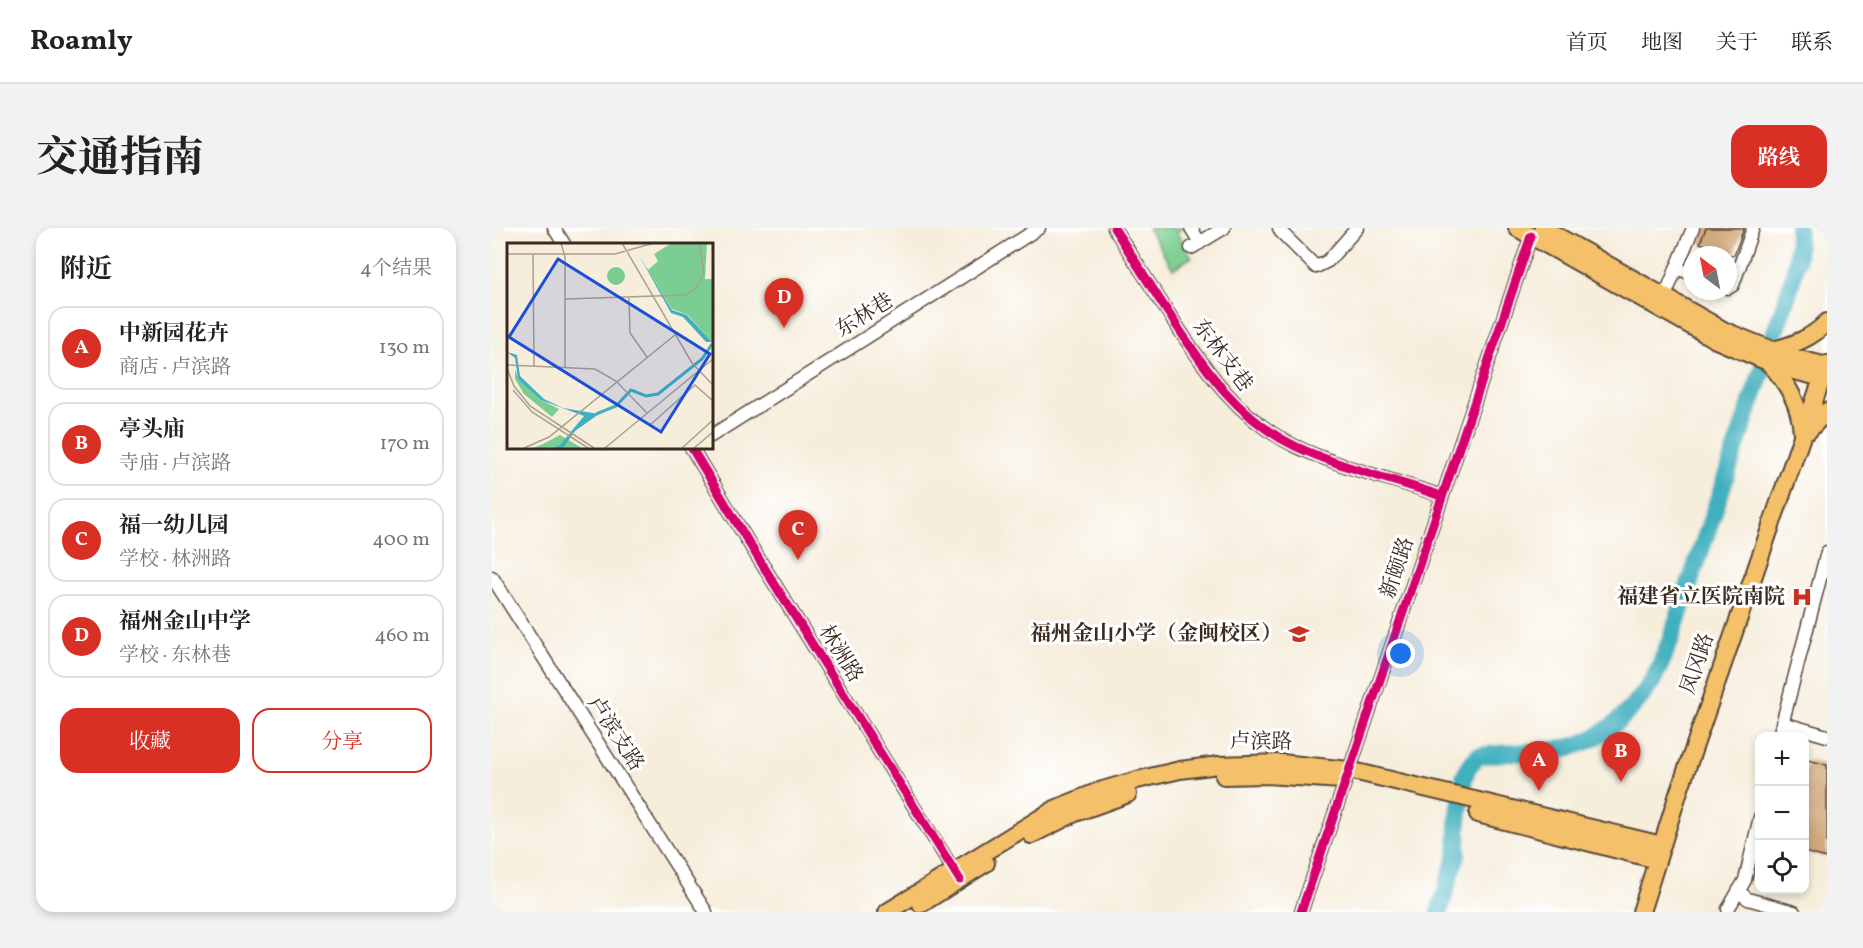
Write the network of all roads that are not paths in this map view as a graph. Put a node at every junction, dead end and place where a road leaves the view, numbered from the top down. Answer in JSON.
{"nodes":[{"id":1,"x":554,"y":228,"type":"edge"},
{"id":2,"x":1039,"y":228,"type":"edge"},
{"id":3,"x":1114,"y":228,"type":"edge"},
{"id":4,"x":1191,"y":228,"type":"edge"},
{"id":5,"x":1224,"y":228,"type":"edge"},
{"id":6,"x":1279,"y":228,"type":"edge"},
{"id":7,"x":1357,"y":228,"type":"edge"},
{"id":8,"x":1693,"y":228,"type":"edge"},
{"id":9,"x":1754,"y":228,"type":"edge"},
{"id":10,"x":1530,"y":231,"type":"edge"},
{"id":11,"x":563,"y":243,"type":"edge"},
{"id":12,"x":1676,"y":268,"type":"junction"},
{"id":13,"x":1683,"y":271,"type":"edge"},
{"id":14,"x":1737,"y":274,"type":"edge"},
{"id":15,"x":1665,"y":297,"type":"junction"},
{"id":16,"x":1827,"y":322,"type":"edge"},
{"id":17,"x":1746,"y":347,"type":"junction"},
{"id":18,"x":1777,"y":359,"type":"junction"},
{"id":19,"x":1826,"y":371,"type":"edge"},
{"id":20,"x":1827,"y":411,"type":"edge"},
{"id":21,"x":712,"y":435,"type":"edge"},
{"id":22,"x":1802,"y":439,"type":"junction"},
{"id":23,"x":693,"y":448,"type":"edge"},
{"id":24,"x":1441,"y":496,"type":"junction"},
{"id":25,"x":1827,"y":552,"type":"edge"},
{"id":26,"x":492,"y":577,"type":"edge"},
{"id":27,"x":1782,"y":723,"type":"junction"},
{"id":28,"x":1780,"y":732,"type":"edge"},
{"id":29,"x":1827,"y":736,"type":"edge"},
{"id":30,"x":1348,"y":776,"type":"junction"},
{"id":31,"x":1755,"y":838,"type":"edge"},
{"id":32,"x":1659,"y":853,"type":"junction"},
{"id":33,"x":956,"y":875,"type":"junction"},
{"id":34,"x":1738,"y":891,"type":"junction"},
{"id":35,"x":1728,"y":909,"type":"dead end"},
{"id":36,"x":706,"y":912,"type":"edge"},
{"id":37,"x":887,"y":912,"type":"edge"},
{"id":38,"x":908,"y":912,"type":"edge"},
{"id":39,"x":1301,"y":912,"type":"edge"},
{"id":40,"x":1641,"y":912,"type":"edge"},
{"id":41,"x":1794,"y":912,"type":"edge"}],
"edges":[{"from":1,"to":11,"type":"street"},
{"from":2,"to":21,"type":"street","name":"东林巷"},
{"from":3,"to":24,"type":"street","name":"东林支巷"},
{"from":4,"to":5,"type":"street"},
{"from":6,"to":7,"type":"street"},
{"from":8,"to":12,"type":"street"},
{"from":9,"to":14,"type":"street"},
{"from":10,"to":15,"type":"main road"},
{"from":10,"to":17,"type":"main road"},
{"from":10,"to":24,"type":"street","name":"新颐路"},
{"from":12,"to":13,"type":"street"},
{"from":12,"to":15,"type":"street"},
{"from":15,"to":17,"type":"main road"},
{"from":16,"to":18,"type":"main road"},
{"from":17,"to":18,"type":"main road"},
{"from":18,"to":19,"type":"main road"},
{"from":18,"to":22,"type":"main road"},
{"from":19,"to":22,"type":"main road","name":"凤冈路"},
{"from":20,"to":22,"type":"main road"},
{"from":22,"to":32,"type":"main road","name":"凤冈路"},
{"from":23,"to":33,"type":"street","name":"林洲路"},
{"from":24,"to":30,"type":"street","name":"新颐路"},
{"from":25,"to":27,"type":"street"},
{"from":26,"to":36,"type":"street","name":"卢滨支路"},
{"from":27,"to":28,"type":"street"},
{"from":27,"to":29,"type":"street"},
{"from":30,"to":32,"type":"main road","name":"卢滨路"},
{"from":30,"to":33,"type":"main road","name":"卢滨路"},
{"from":30,"to":39,"type":"street","name":"新颐路"},
{"from":31,"to":34,"type":"street"},
{"from":32,"to":40,"type":"main road","name":"凤冈路"},
{"from":33,"to":37,"type":"main road","name":"卢滨路"},
{"from":33,"to":38,"type":"main road"},
{"from":34,"to":35,"type":"street"},
{"from":34,"to":41,"type":"street"}]}
